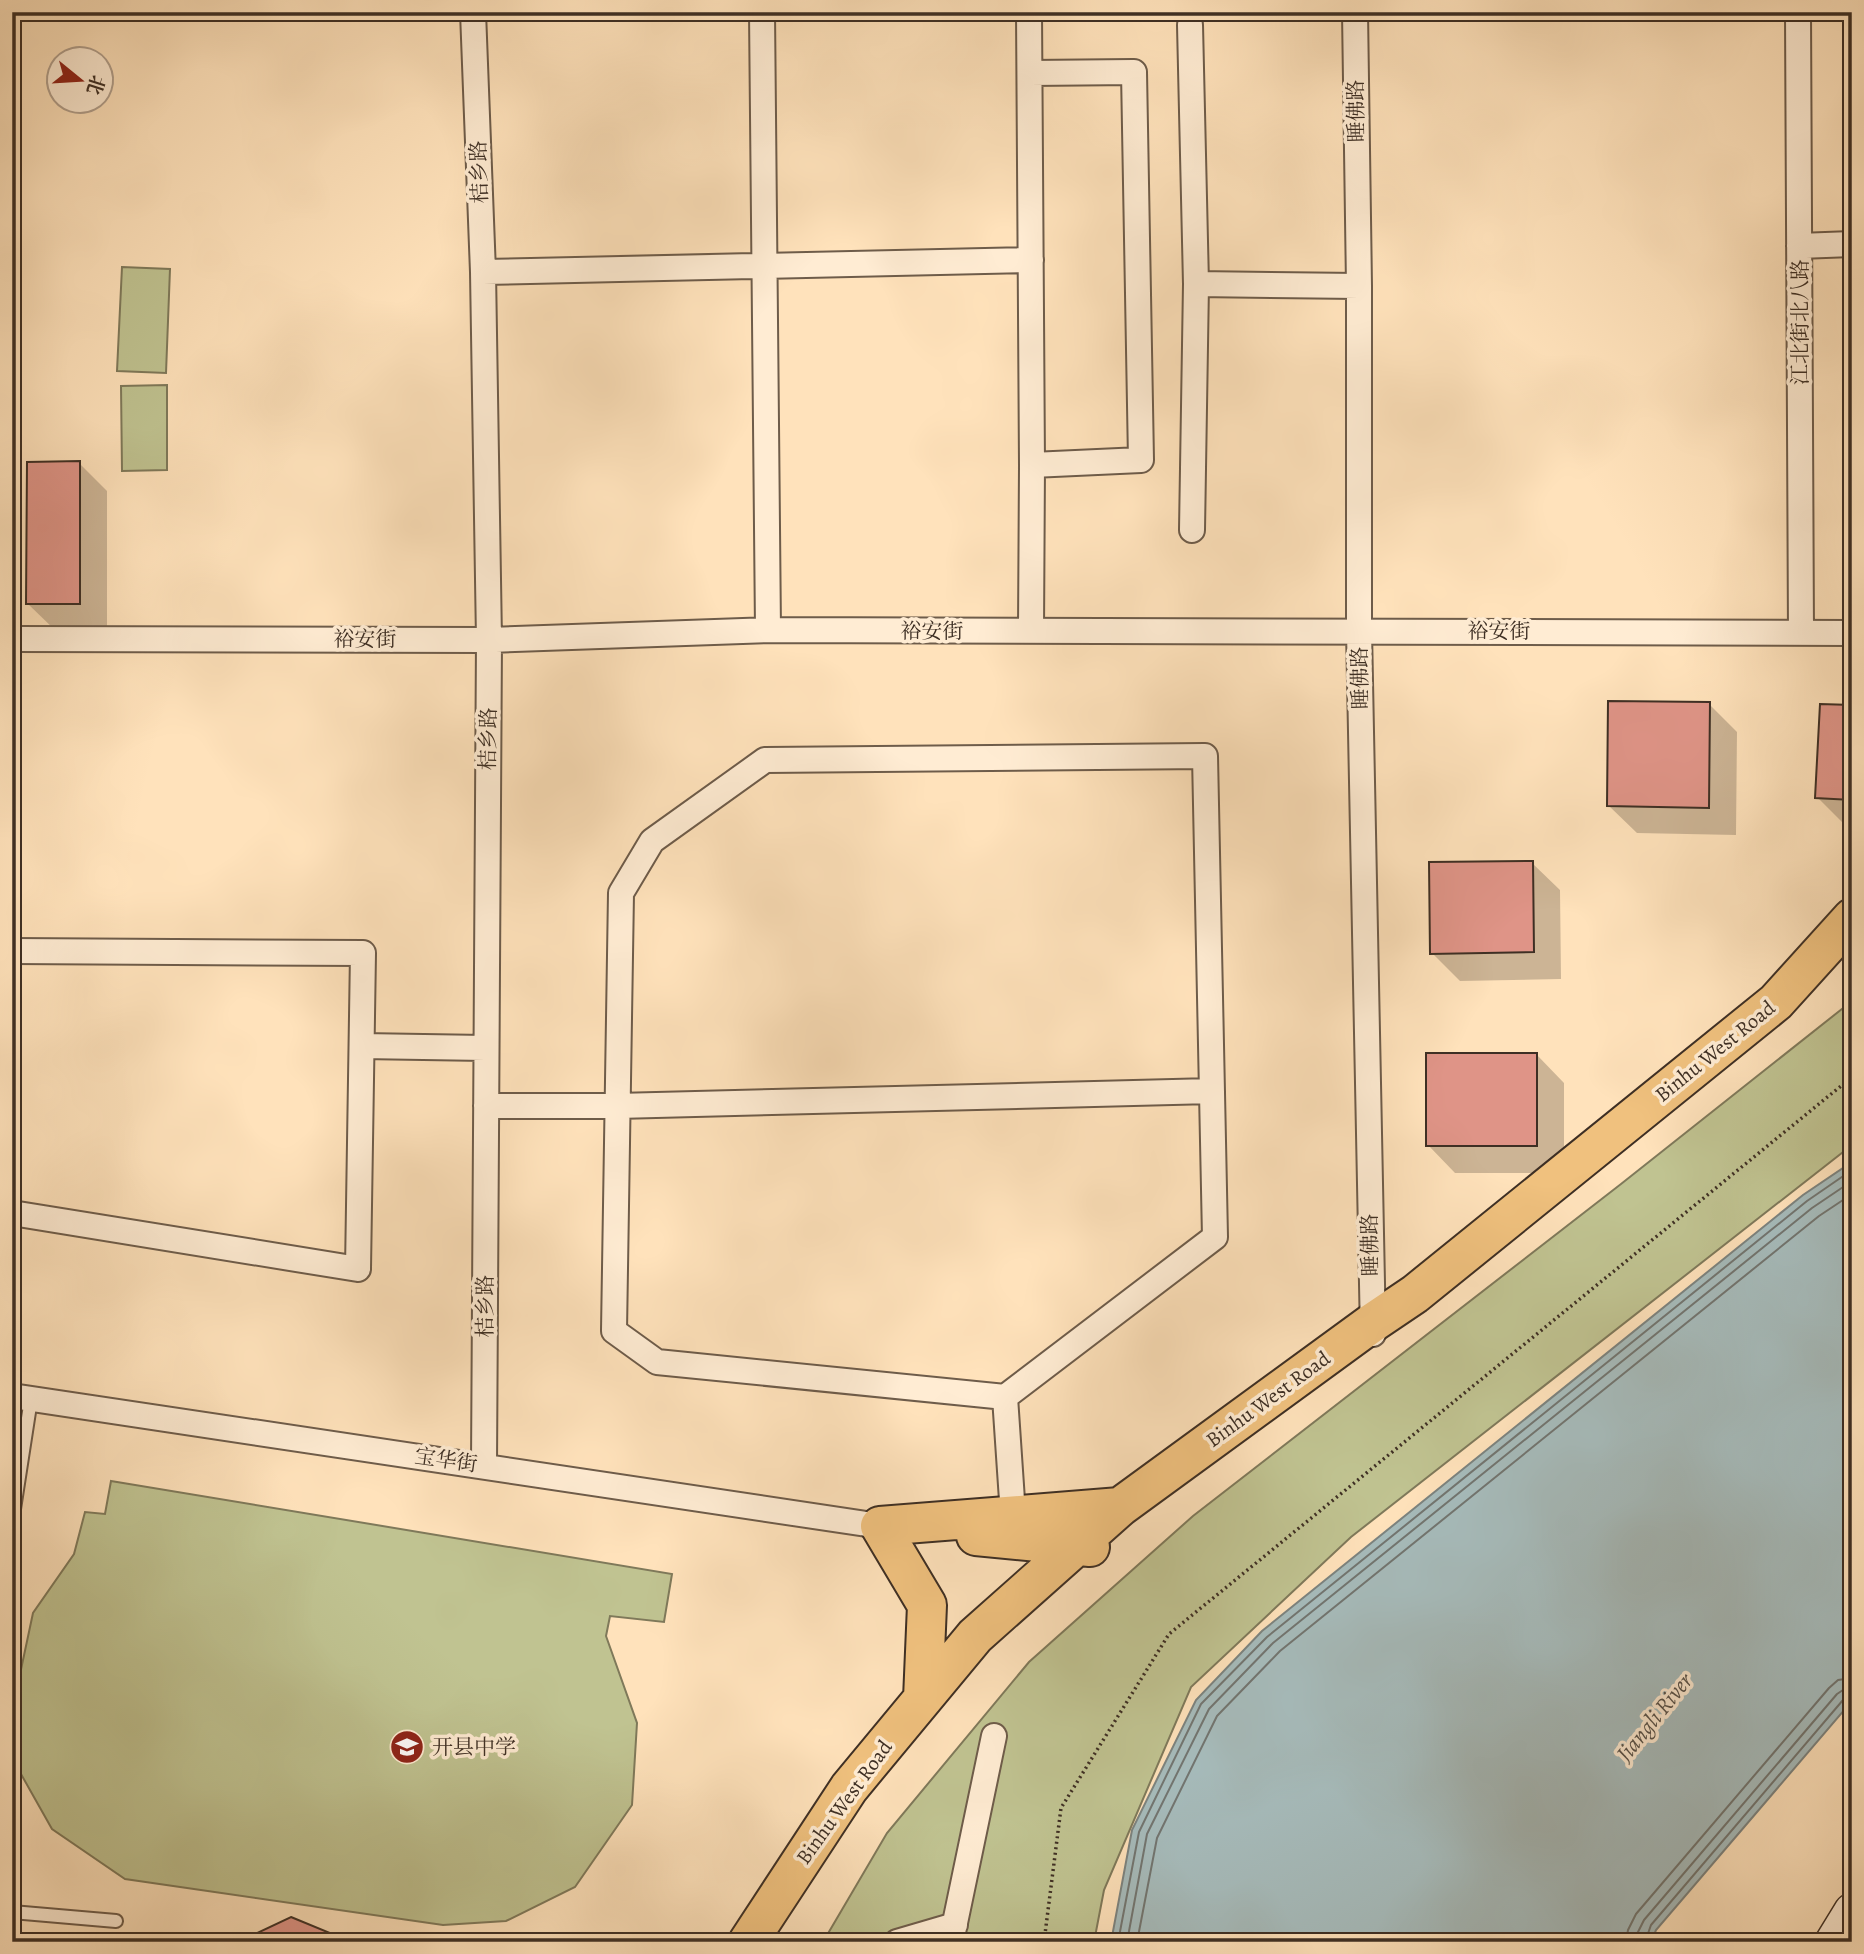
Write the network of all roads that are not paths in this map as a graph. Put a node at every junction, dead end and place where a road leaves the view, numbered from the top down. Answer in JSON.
{"nodes":[{"id":1,"x":472,"y":12,"type":"edge"},
{"id":2,"x":762,"y":12,"type":"edge"},
{"id":3,"x":1029,"y":12,"type":"edge"},
{"id":4,"x":1355,"y":12,"type":"edge"},
{"id":5,"x":1798,"y":12,"type":"edge"},
{"id":6,"x":1190,"y":24,"type":"dead end"},
{"id":7,"x":1030,"y":73,"type":"junction"},
{"id":8,"x":1852,"y":244,"type":"edge"},
{"id":9,"x":1799,"y":246,"type":"junction"},
{"id":10,"x":1031,"y":260,"type":"junction"},
{"id":11,"x":766,"y":266,"type":"junction"},
{"id":12,"x":483,"y":272,"type":"junction"},
{"id":13,"x":1196,"y":284,"type":"junction"},
{"id":14,"x":1359,"y":286,"type":"junction"},
{"id":15,"x":1032,"y":465,"type":"junction"},
{"id":16,"x":1192,"y":530,"type":"dead end"},
{"id":17,"x":768,"y":631,"type":"junction"},
{"id":18,"x":1031,"y":631,"type":"junction"},
{"id":19,"x":1359,"y":631,"type":"junction"},
{"id":20,"x":1801,"y":633,"type":"junction"},
{"id":21,"x":1852,"y":633,"type":"edge"},
{"id":22,"x":12,"y":639,"type":"edge"},
{"id":23,"x":489,"y":640,"type":"junction"},
{"id":24,"x":1852,"y":918,"type":"edge"},
{"id":25,"x":1852,"y":943,"type":"edge"},
{"id":26,"x":12,"y":951,"type":"edge"},
{"id":27,"x":362,"y":1046,"type":"junction"},
{"id":28,"x":485,"y":1048,"type":"junction"},
{"id":29,"x":1212,"y":1091,"type":"junction"},
{"id":30,"x":486,"y":1106,"type":"junction"},
{"id":31,"x":617,"y":1106,"type":"junction"},
{"id":32,"x":12,"y":1213,"type":"edge"},
{"id":33,"x":1373,"y":1333,"type":"junction"},
{"id":34,"x":21,"y":1397,"type":"edge"},
{"id":35,"x":1005,"y":1397,"type":"junction"},
{"id":36,"x":484,"y":1465,"type":"junction"},
{"id":37,"x":1120,"y":1507,"type":"junction"},
{"id":38,"x":1013,"y":1515,"type":"junction"},
{"id":39,"x":12,"y":1522,"type":"edge"},
{"id":40,"x":880,"y":1526,"type":"junction"},
{"id":41,"x":1087,"y":1547,"type":"junction"},
{"id":42,"x":961,"y":1666,"type":"junction"},
{"id":43,"x":923,"y":1699,"type":"junction"},
{"id":44,"x":994,"y":1736,"type":"dead end"},
{"id":45,"x":12,"y":1912,"type":"edge"},
{"id":46,"x":116,"y":1921,"type":"dead end"},
{"id":47,"x":953,"y":1934,"type":"edge"},
{"id":48,"x":748,"y":1942,"type":"edge"},
{"id":49,"x":767,"y":1942,"type":"edge"},
{"id":50,"x":897,"y":1942,"type":"edge"}],
"edges":[{"from":1,"to":12,"type":"street","name":"桔乡路"},
{"from":2,"to":11,"type":"street"},
{"from":3,"to":7,"type":"street"},
{"from":4,"to":14,"type":"street","name":"睡佛路"},
{"from":5,"to":9,"type":"street","name":"江北街北八路"},
{"from":6,"to":13,"type":"street"},
{"from":7,"to":10,"type":"street"},
{"from":7,"to":15,"type":"street"},
{"from":8,"to":9,"type":"street"},
{"from":9,"to":20,"type":"street","name":"江北街北八路"},
{"from":10,"to":11,"type":"street"},
{"from":10,"to":15,"type":"street"},
{"from":11,"to":12,"type":"street"},
{"from":11,"to":17,"type":"street"},
{"from":12,"to":23,"type":"street","name":"桔乡路"},
{"from":13,"to":14,"type":"street"},
{"from":13,"to":16,"type":"street"},
{"from":14,"to":19,"type":"street","name":"睡佛路"},
{"from":15,"to":18,"type":"street"},
{"from":17,"to":18,"type":"street","name":"裕安街"},
{"from":17,"to":23,"type":"street","name":"裕安街"},
{"from":18,"to":19,"type":"street","name":"裕安街"},
{"from":19,"to":20,"type":"street","name":"裕安街"},
{"from":19,"to":33,"type":"street","name":"睡佛路"},
{"from":20,"to":21,"type":"street","name":"裕安街"},
{"from":22,"to":23,"type":"street","name":"裕安街"},
{"from":23,"to":28,"type":"street","name":"桔乡路"},
{"from":24,"to":33,"type":"main road","name":"Binhu West Road"},
{"from":25,"to":33,"type":"main road","name":"Binhu West Road"},
{"from":26,"to":27,"type":"street"},
{"from":27,"to":28,"type":"street"},
{"from":27,"to":32,"type":"street"},
{"from":28,"to":30,"type":"street","name":"桔乡路"},
{"from":29,"to":31,"type":"street"},
{"from":29,"to":31,"type":"street"},
{"from":29,"to":35,"type":"street"},
{"from":30,"to":31,"type":"street"},
{"from":30,"to":36,"type":"street","name":"桔乡路"},
{"from":31,"to":35,"type":"street"},
{"from":33,"to":37,"type":"main road","name":"Binhu West Road"},
{"from":33,"to":41,"type":"main road","name":"Binhu West Road"},
{"from":34,"to":36,"type":"street","name":"宝华街"},
{"from":34,"to":39,"type":"lane"},
{"from":35,"to":38,"type":"street"},
{"from":36,"to":40,"type":"street","name":"宝华街"},
{"from":37,"to":38,"type":"main road"},
{"from":37,"to":41,"type":"main road","name":"Binhu West Road"},
{"from":38,"to":40,"type":"main road"},
{"from":40,"to":41,"type":"main road"},
{"from":40,"to":42,"type":"main road"},
{"from":40,"to":43,"type":"main road"},
{"from":41,"to":42,"type":"main road","name":"Binhu West Road"},
{"from":42,"to":43,"type":"main road","name":"Binhu West Road"},
{"from":42,"to":49,"type":"main road","name":"Binhu West Road"},
{"from":43,"to":48,"type":"main road","name":"Binhu West Road"},
{"from":44,"to":47,"type":"street"},
{"from":45,"to":46,"type":"lane"},
{"from":47,"to":50,"type":"street"}]}
